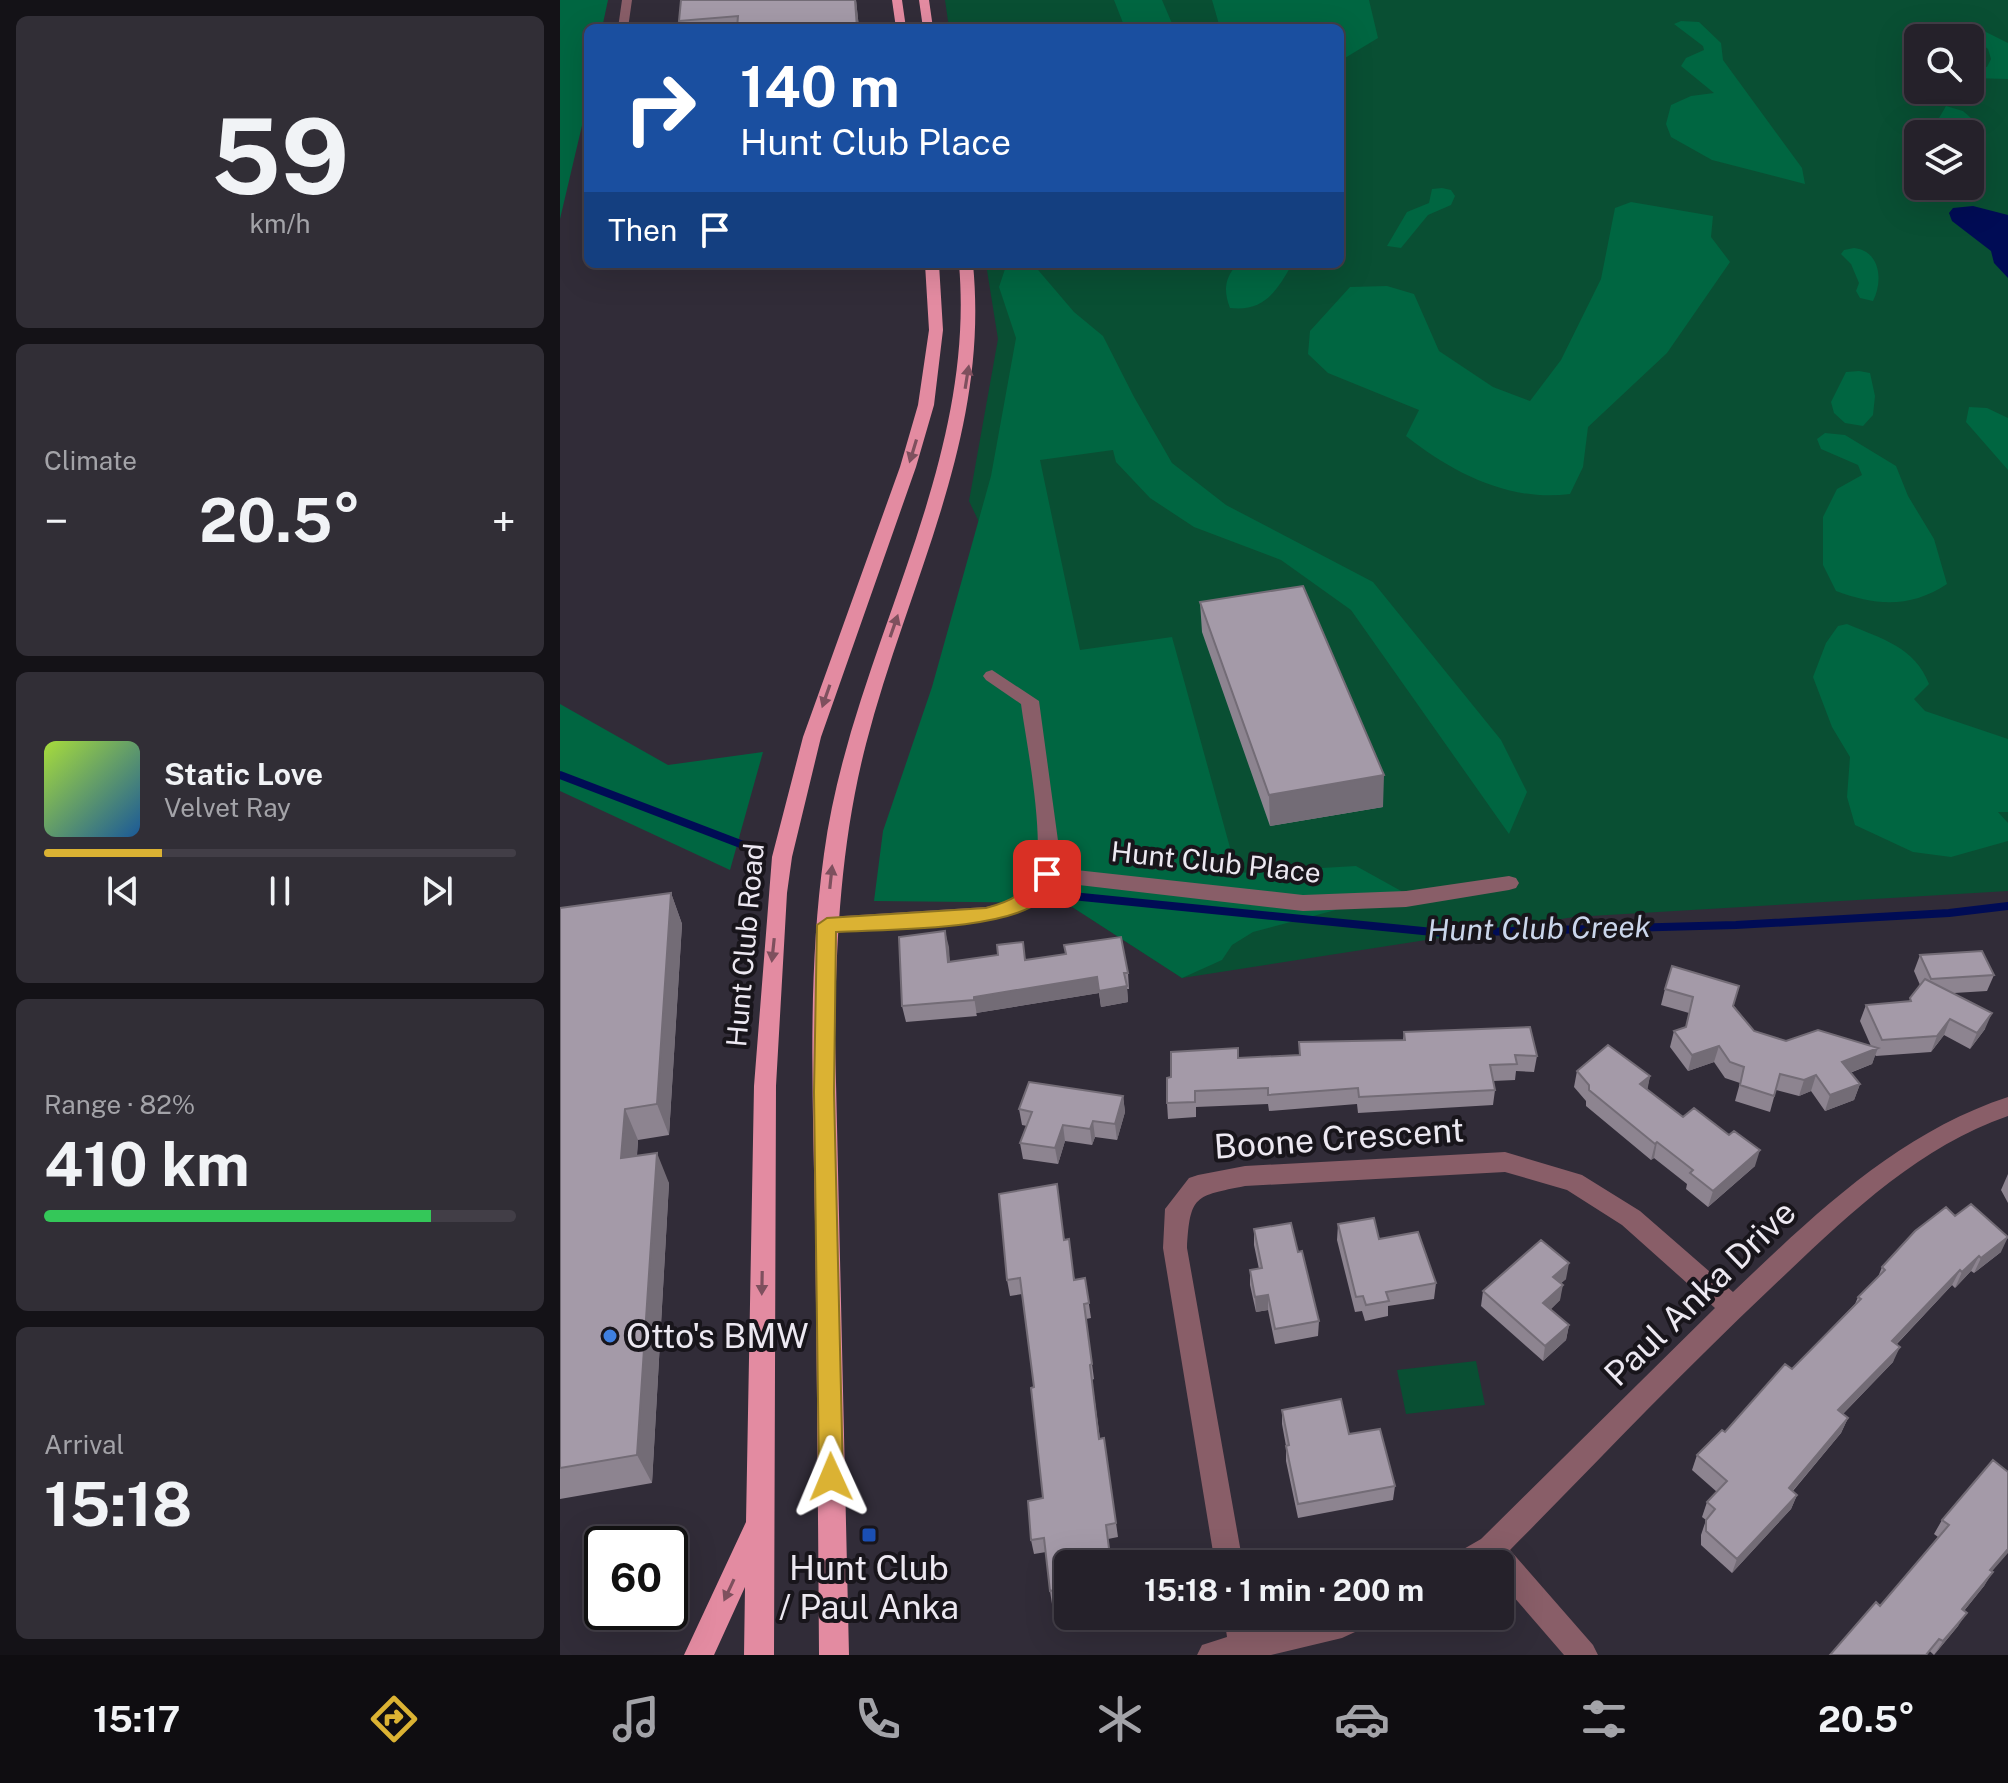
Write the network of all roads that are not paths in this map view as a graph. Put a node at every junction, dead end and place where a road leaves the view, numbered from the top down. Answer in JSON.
{"nodes":[{"id":1,"x":627,"y":0,"type":"edge"},
{"id":2,"x":897,"y":0,"type":"edge"},
{"id":3,"x":924,"y":0,"type":"edge"},
{"id":4,"x":624,"y":24,"type":"edge"},
{"id":5,"x":900,"y":24,"type":"edge"},
{"id":6,"x":927,"y":24,"type":"edge"},
{"id":7,"x":932,"y":268,"type":"edge"},
{"id":8,"x":966,"y":268,"type":"edge"},
{"id":9,"x":992,"y":676,"type":"dead end"},
{"id":10,"x":1047,"y":874,"type":"junction"},
{"id":11,"x":1509,"y":883,"type":"dead end"},
{"id":12,"x":827,"y":925,"type":"junction"},
{"id":13,"x":2008,"y":1106,"type":"edge"},
{"id":14,"x":1733,"y":1308,"type":"junction"},
{"id":15,"x":759,"y":1525,"type":"junction"},
{"id":16,"x":1491,"y":1549,"type":"joint"},
{"id":17,"x":1227,"y":1550,"type":"edge"},
{"id":18,"x":1240,"y":1630,"type":"edge"},
{"id":19,"x":1314,"y":1630,"type":"edge"},
{"id":20,"x":1243,"y":1648,"type":"junction"},
{"id":21,"x":699,"y":1655,"type":"edge"},
{"id":22,"x":759,"y":1655,"type":"edge"},
{"id":23,"x":834,"y":1655,"type":"edge"},
{"id":24,"x":1212,"y":1655,"type":"edge"},
{"id":25,"x":1583,"y":1655,"type":"edge"}],
"edges":[{"from":1,"to":4,"type":"street"},
{"from":2,"to":5,"type":"main road"},
{"from":3,"to":6,"type":"main road"},
{"from":7,"to":15,"type":"main road","name":"Hunt Club Road","one_way":true},
{"from":12,"to":8,"type":"main road","one_way":true},
{"from":9,"to":10,"type":"street"},
{"from":10,"to":11,"type":"street","name":"Hunt Club Place"},
{"from":10,"to":12,"type":"street"},
{"from":12,"to":23,"type":"main road"},
{"from":13,"to":14,"type":"street","name":"Paul Anka Drive"},
{"from":14,"to":16,"type":"street","name":"Paul Anka Drive"},
{"from":14,"to":17,"type":"street","name":"Boone Crescent"},
{"from":15,"to":21,"type":"main road","one_way":true},
{"from":15,"to":22,"type":"main road","name":"Hunt Club Road"},
{"from":16,"to":25,"type":"street"},
{"from":18,"to":20,"type":"street"},
{"from":19,"to":20,"type":"street"},
{"from":20,"to":24,"type":"street"}]}
